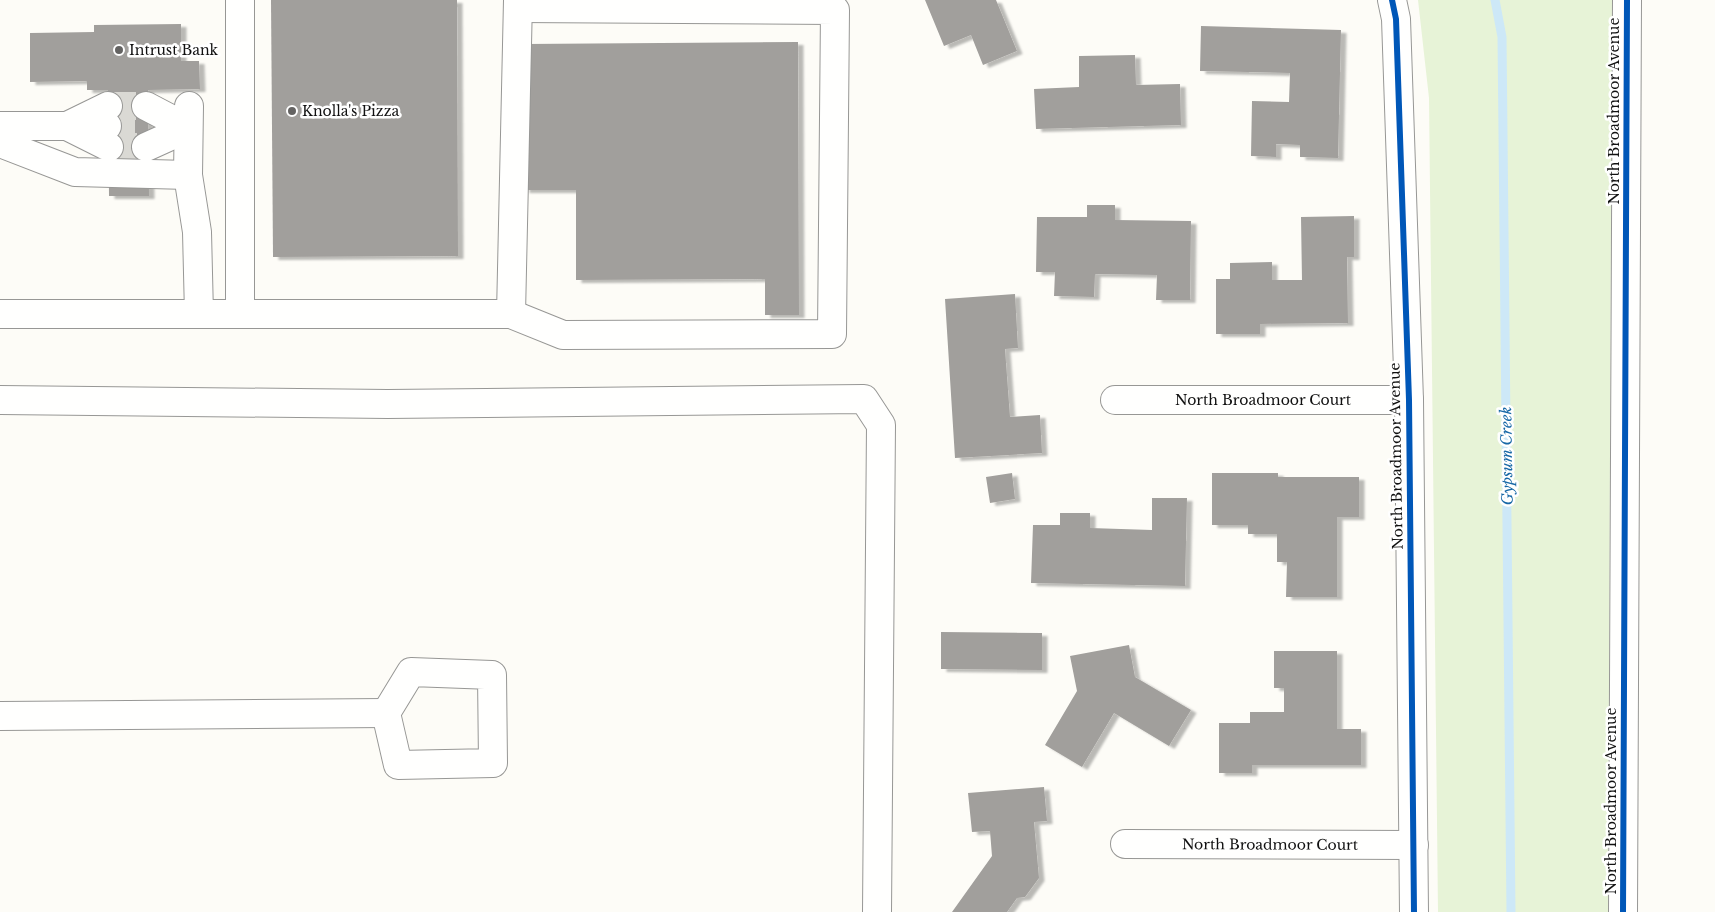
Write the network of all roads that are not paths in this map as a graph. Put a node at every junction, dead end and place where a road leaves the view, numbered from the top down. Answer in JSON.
{"nodes":[{"id":1,"x":240,"y":0,"type":"edge"},
{"id":2,"x":1392,"y":0,"type":"edge"},
{"id":3,"x":1627,"y":0,"type":"edge"},
{"id":4,"x":518,"y":4,"type":"edge"},
{"id":5,"x":588,"y":4,"type":"edge"},
{"id":6,"x":835,"y":5,"type":"edge"},
{"id":7,"x":188,"y":117,"type":"junction"},
{"id":8,"x":0,"y":126,"type":"edge"},
{"id":9,"x":108,"y":127,"type":"tunnel mouth"},
{"id":10,"x":0,"y":143,"type":"edge"},
{"id":11,"x":188,"y":175,"type":"junction"},
{"id":12,"x":0,"y":314,"type":"edge"},
{"id":13,"x":199,"y":314,"type":"junction"},
{"id":14,"x":240,"y":314,"type":"junction"},
{"id":15,"x":511,"y":314,"type":"junction"},
{"id":16,"x":0,"y":400,"type":"edge"},
{"id":17,"x":1115,"y":400,"type":"dead end"},
{"id":18,"x":1409,"y":400,"type":"junction"},
{"id":19,"x":386,"y":712,"type":"junction"},
{"id":20,"x":0,"y":716,"type":"edge"},
{"id":21,"x":1125,"y":844,"type":"dead end"},
{"id":22,"x":1414,"y":845,"type":"junction"},
{"id":23,"x":877,"y":912,"type":"edge"},
{"id":24,"x":1414,"y":912,"type":"edge"},
{"id":25,"x":1622,"y":912,"type":"edge"}],
"edges":[{"from":1,"to":14,"type":"street"},
{"from":2,"to":18,"type":"street","name":"North Broadmoor Avenue"},
{"from":3,"to":25,"type":"street","name":"North Broadmoor Avenue"},
{"from":4,"to":5,"type":"street"},
{"from":4,"to":15,"type":"street"},
{"from":5,"to":6,"type":"street"},
{"from":6,"to":15,"type":"street"},
{"from":7,"to":7,"type":"street"},
{"from":7,"to":11,"type":"street"},
{"from":8,"to":9,"type":"street"},
{"from":10,"to":11,"type":"street"},
{"from":11,"to":13,"type":"street"},
{"from":12,"to":13,"type":"street"},
{"from":13,"to":14,"type":"street"},
{"from":14,"to":15,"type":"street"},
{"from":16,"to":23,"type":"street"},
{"from":17,"to":18,"type":"street","name":"North Broadmoor Court"},
{"from":18,"to":22,"type":"street","name":"North Broadmoor Avenue"},
{"from":19,"to":19,"type":"street"},
{"from":19,"to":20,"type":"street"},
{"from":21,"to":22,"type":"street","name":"North Broadmoor Court"},
{"from":22,"to":24,"type":"street","name":"North Broadmoor Avenue"}]}
